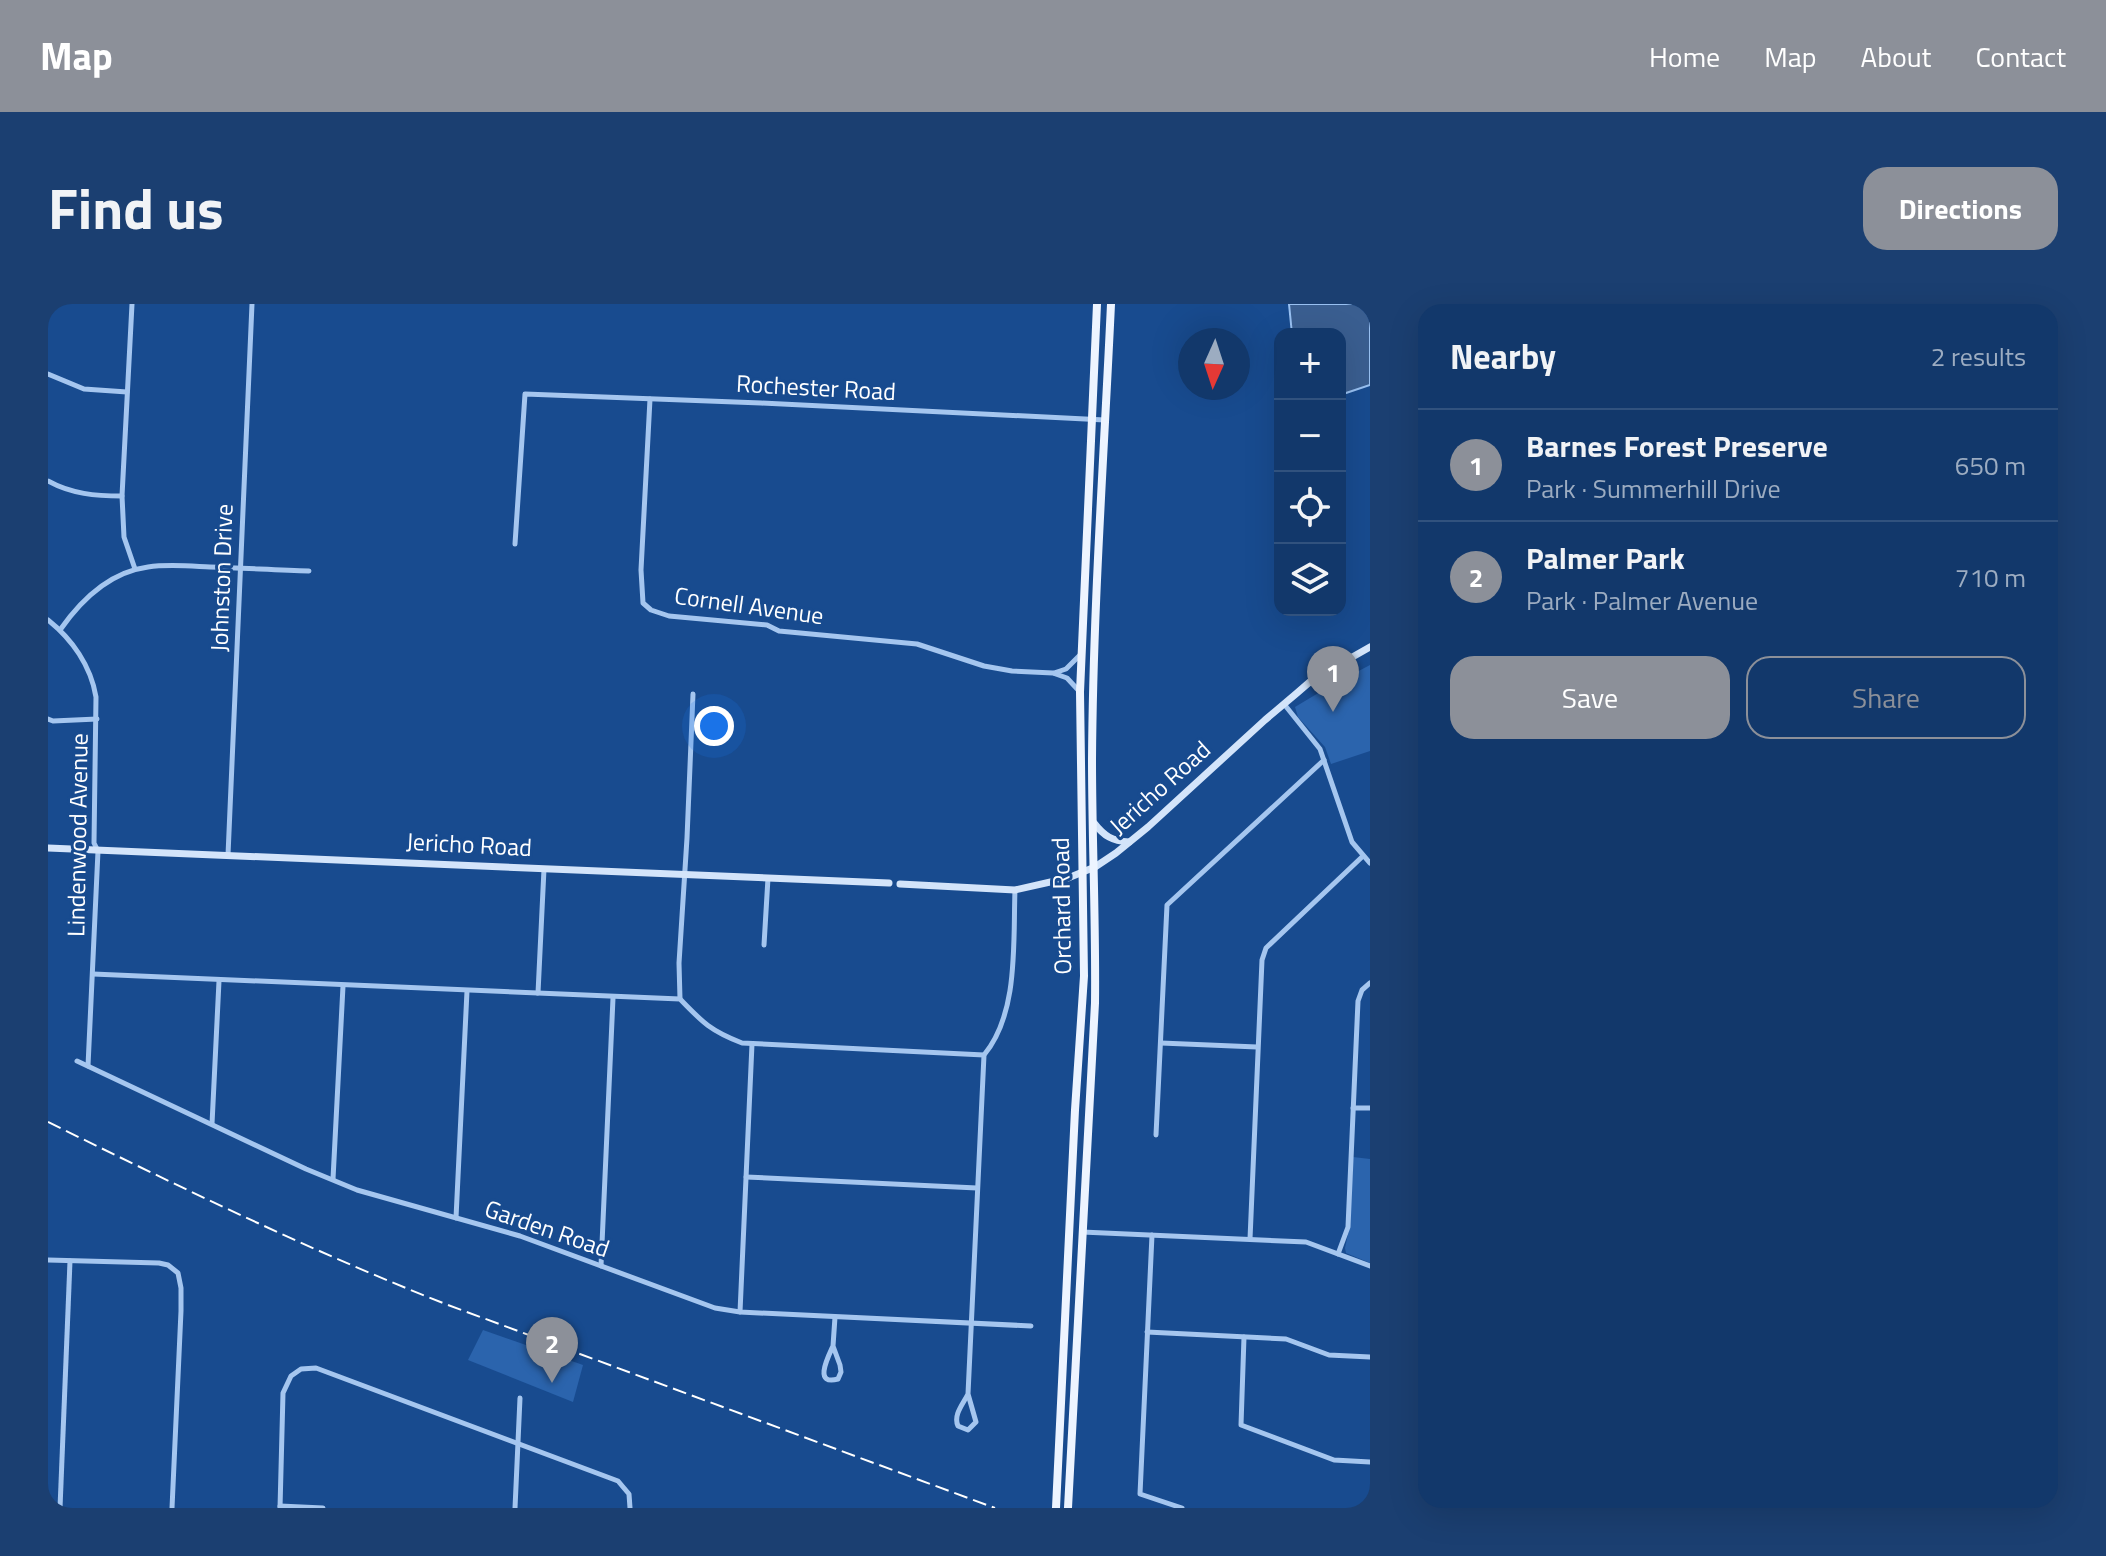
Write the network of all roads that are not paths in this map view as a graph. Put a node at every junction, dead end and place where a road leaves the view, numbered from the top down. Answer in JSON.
{"nodes":[{"id":1,"x":132,"y":304,"type":"edge"},
{"id":2,"x":252,"y":304,"type":"edge"},
{"id":3,"x":1097,"y":304,"type":"edge"},
{"id":4,"x":1111,"y":304,"type":"edge"},
{"id":5,"x":48,"y":374,"type":"edge"},
{"id":6,"x":127,"y":392,"type":"junction"},
{"id":7,"x":650,"y":399,"type":"junction"},
{"id":8,"x":1092,"y":419,"type":"junction"},
{"id":9,"x":1106,"y":420,"type":"junction"},
{"id":10,"x":48,"y":481,"type":"edge"},
{"id":11,"x":122,"y":496,"type":"junction"},
{"id":12,"x":515,"y":544,"type":"dead end"},
{"id":13,"x":240,"y":568,"type":"junction"},
{"id":14,"x":135,"y":569,"type":"junction"},
{"id":15,"x":309,"y":571,"type":"dead end"},
{"id":16,"x":48,"y":620,"type":"edge"},
{"id":17,"x":60,"y":630,"type":"junction"},
{"id":18,"x":1370,"y":647,"type":"edge"},
{"id":19,"x":1082,"y":653,"type":"junction"},
{"id":20,"x":1053,"y":673,"type":"junction"},
{"id":21,"x":1080,"y":692,"type":"junction"},
{"id":22,"x":693,"y":694,"type":"dead end"},
{"id":23,"x":1284,"y":704,"type":"junction"},
{"id":24,"x":97,"y":719,"type":"junction"},
{"id":25,"x":50,"y":721,"type":"edge"},
{"id":26,"x":1324,"y":760,"type":"junction"},
{"id":27,"x":1094,"y":823,"type":"junction"},
{"id":28,"x":1129,"y":842,"type":"junction"},
{"id":29,"x":48,"y":848,"type":"edge"},
{"id":30,"x":98,"y":851,"type":"junction"},
{"id":31,"x":228,"y":855,"type":"junction"},
{"id":32,"x":1363,"y":856,"type":"junction"},
{"id":33,"x":1370,"y":863,"type":"edge"},
{"id":34,"x":1095,"y":867,"type":"junction"},
{"id":35,"x":544,"y":869,"type":"junction"},
{"id":36,"x":1082,"y":872,"type":"junction"},
{"id":37,"x":685,"y":874,"type":"junction"},
{"id":38,"x":768,"y":878,"type":"junction"},
{"id":39,"x":889,"y":883,"type":"dead end"},
{"id":40,"x":900,"y":884,"type":"dead end"},
{"id":41,"x":1015,"y":890,"type":"junction"},
{"id":42,"x":764,"y":945,"type":"dead end"},
{"id":43,"x":93,"y":974,"type":"junction"},
{"id":44,"x":219,"y":981,"type":"junction"},
{"id":45,"x":1370,"y":983,"type":"edge"},
{"id":46,"x":343,"y":986,"type":"junction"},
{"id":47,"x":467,"y":991,"type":"junction"},
{"id":48,"x":538,"y":993,"type":"junction"},
{"id":49,"x":613,"y":998,"type":"junction"},
{"id":50,"x":680,"y":999,"type":"junction"},
{"id":51,"x":1161,"y":1043,"type":"junction"},
{"id":52,"x":752,"y":1044,"type":"junction"},
{"id":53,"x":1257,"y":1047,"type":"junction"},
{"id":54,"x":984,"y":1055,"type":"junction"},
{"id":55,"x":77,"y":1061,"type":"dead end"},
{"id":56,"x":88,"y":1066,"type":"junction"},
{"id":57,"x":1353,"y":1108,"type":"junction"},
{"id":58,"x":1370,"y":1108,"type":"edge"},
{"id":59,"x":212,"y":1124,"type":"junction"},
{"id":60,"x":1156,"y":1135,"type":"dead end"},
{"id":61,"x":746,"y":1177,"type":"junction"},
{"id":62,"x":333,"y":1179,"type":"junction"},
{"id":63,"x":977,"y":1188,"type":"junction"},
{"id":64,"x":456,"y":1218,"type":"junction"},
{"id":65,"x":1081,"y":1232,"type":"junction"},
{"id":66,"x":1152,"y":1235,"type":"junction"},
{"id":67,"x":1250,"y":1239,"type":"junction"},
{"id":68,"x":1338,"y":1254,"type":"junction"},
{"id":69,"x":48,"y":1260,"type":"edge"},
{"id":70,"x":70,"y":1261,"type":"junction"},
{"id":71,"x":601,"y":1266,"type":"junction"},
{"id":72,"x":1370,"y":1266,"type":"edge"},
{"id":73,"x":740,"y":1312,"type":"junction"},
{"id":74,"x":835,"y":1317,"type":"junction"},
{"id":75,"x":971,"y":1323,"type":"junction"},
{"id":76,"x":1031,"y":1326,"type":"dead end"},
{"id":77,"x":1147,"y":1332,"type":"junction"},
{"id":78,"x":1244,"y":1337,"type":"junction"},
{"id":79,"x":833,"y":1346,"type":"junction"},
{"id":80,"x":1370,"y":1357,"type":"edge"},
{"id":81,"x":968,"y":1394,"type":"junction"},
{"id":82,"x":520,"y":1398,"type":"dead end"},
{"id":83,"x":518,"y":1444,"type":"junction"},
{"id":84,"x":1370,"y":1462,"type":"edge"},
{"id":85,"x":280,"y":1507,"type":"edge"},
{"id":86,"x":60,"y":1508,"type":"edge"},
{"id":87,"x":172,"y":1508,"type":"edge"},
{"id":88,"x":323,"y":1508,"type":"edge"},
{"id":89,"x":515,"y":1508,"type":"edge"},
{"id":90,"x":630,"y":1508,"type":"edge"},
{"id":91,"x":1056,"y":1508,"type":"edge"},
{"id":92,"x":1068,"y":1508,"type":"edge"},
{"id":93,"x":1182,"y":1508,"type":"edge"}],
"edges":[{"from":1,"to":6,"type":"street"},
{"from":2,"to":13,"type":"street","name":"Johnston Drive"},
{"from":3,"to":8,"type":"main road","name":"Orchard Road"},
{"from":4,"to":9,"type":"main road","name":"Orchard Road"},
{"from":5,"to":6,"type":"street"},
{"from":6,"to":11,"type":"street"},
{"from":7,"to":8,"type":"street","name":"Rochester Road"},
{"from":7,"to":12,"type":"street","name":"Rochester Road"},
{"from":7,"to":20,"type":"street","name":"Cornell Avenue"},
{"from":8,"to":9,"type":"street","name":"Rochester Road"},
{"from":8,"to":19,"type":"main road","name":"Orchard Road"},
{"from":9,"to":27,"type":"main road","name":"Orchard Road"},
{"from":10,"to":11,"type":"street"},
{"from":11,"to":14,"type":"street"},
{"from":13,"to":14,"type":"street"},
{"from":13,"to":15,"type":"street"},
{"from":13,"to":31,"type":"street","name":"Johnston Drive"},
{"from":14,"to":17,"type":"street"},
{"from":16,"to":17,"type":"street","name":"Lindenwood Avenue"},
{"from":17,"to":24,"type":"street","name":"Lindenwood Avenue"},
{"from":18,"to":23,"type":"main road","name":"Jericho Road"},
{"from":19,"to":20,"type":"street"},
{"from":19,"to":21,"type":"main road","name":"Orchard Road"},
{"from":20,"to":21,"type":"street"},
{"from":21,"to":36,"type":"main road","name":"Orchard Road"},
{"from":22,"to":37,"type":"street"},
{"from":23,"to":26,"type":"street"},
{"from":23,"to":28,"type":"main road","name":"Jericho Road"},
{"from":24,"to":25,"type":"street"},
{"from":24,"to":30,"type":"street","name":"Lindenwood Avenue"},
{"from":26,"to":32,"type":"street"},
{"from":26,"to":51,"type":"street"},
{"from":27,"to":28,"type":"main road"},
{"from":27,"to":34,"type":"main road","name":"Orchard Road"},
{"from":28,"to":34,"type":"main road","name":"Jericho Road"},
{"from":29,"to":30,"type":"main road","name":"Jericho Road"},
{"from":30,"to":31,"type":"main road","name":"Jericho Road"},
{"from":30,"to":43,"type":"street","name":"Lindenwood Avenue"},
{"from":31,"to":35,"type":"main road","name":"Jericho Road"},
{"from":32,"to":33,"type":"street"},
{"from":32,"to":53,"type":"street"},
{"from":34,"to":36,"type":"main road","name":"Jericho Road"},
{"from":34,"to":65,"type":"main road","name":"Orchard Road"},
{"from":35,"to":37,"type":"main road","name":"Jericho Road"},
{"from":35,"to":48,"type":"street"},
{"from":36,"to":41,"type":"main road","name":"Jericho Road"},
{"from":36,"to":91,"type":"main road","name":"Orchard Road"},
{"from":37,"to":38,"type":"main road","name":"Jericho Road"},
{"from":37,"to":50,"type":"street"},
{"from":38,"to":39,"type":"main road","name":"Jericho Road"},
{"from":38,"to":42,"type":"street"},
{"from":40,"to":41,"type":"main road","name":"Jericho Road"},
{"from":41,"to":54,"type":"street"},
{"from":43,"to":44,"type":"street"},
{"from":43,"to":56,"type":"street","name":"Lindenwood Avenue"},
{"from":44,"to":46,"type":"street"},
{"from":44,"to":59,"type":"street"},
{"from":45,"to":57,"type":"street"},
{"from":46,"to":47,"type":"street"},
{"from":46,"to":62,"type":"street"},
{"from":47,"to":48,"type":"street"},
{"from":47,"to":64,"type":"street"},
{"from":48,"to":49,"type":"street"},
{"from":49,"to":50,"type":"street"},
{"from":49,"to":71,"type":"street"},
{"from":50,"to":52,"type":"street"},
{"from":51,"to":53,"type":"street"},
{"from":51,"to":60,"type":"street"},
{"from":52,"to":54,"type":"street"},
{"from":52,"to":61,"type":"street"},
{"from":53,"to":67,"type":"street"},
{"from":54,"to":63,"type":"street"},
{"from":55,"to":56,"type":"street","name":"Garden Road"},
{"from":56,"to":59,"type":"street","name":"Garden Road"},
{"from":57,"to":58,"type":"street"},
{"from":57,"to":68,"type":"street"},
{"from":59,"to":62,"type":"street","name":"Garden Road"},
{"from":61,"to":63,"type":"street"},
{"from":61,"to":73,"type":"street"},
{"from":62,"to":64,"type":"street","name":"Garden Road"},
{"from":63,"to":75,"type":"street"},
{"from":64,"to":71,"type":"street","name":"Garden Road"},
{"from":65,"to":66,"type":"street"},
{"from":65,"to":92,"type":"main road","name":"Orchard Road"},
{"from":66,"to":67,"type":"street"},
{"from":66,"to":77,"type":"street"},
{"from":67,"to":68,"type":"street"},
{"from":68,"to":72,"type":"street"},
{"from":69,"to":70,"type":"street"},
{"from":70,"to":86,"type":"street"},
{"from":70,"to":87,"type":"street"},
{"from":71,"to":73,"type":"street","name":"Garden Road"},
{"from":73,"to":74,"type":"street","name":"Garden Road"},
{"from":74,"to":75,"type":"street","name":"Garden Road"},
{"from":74,"to":79,"type":"street"},
{"from":75,"to":76,"type":"street","name":"Garden Road"},
{"from":75,"to":81,"type":"street"},
{"from":77,"to":78,"type":"street"},
{"from":77,"to":93,"type":"street"},
{"from":78,"to":80,"type":"street"},
{"from":78,"to":84,"type":"street"},
{"from":79,"to":79,"type":"street"},
{"from":81,"to":81,"type":"street"},
{"from":82,"to":83,"type":"street"},
{"from":83,"to":85,"type":"street"},
{"from":83,"to":89,"type":"street"},
{"from":83,"to":90,"type":"street"},
{"from":85,"to":88,"type":"street"}]}
